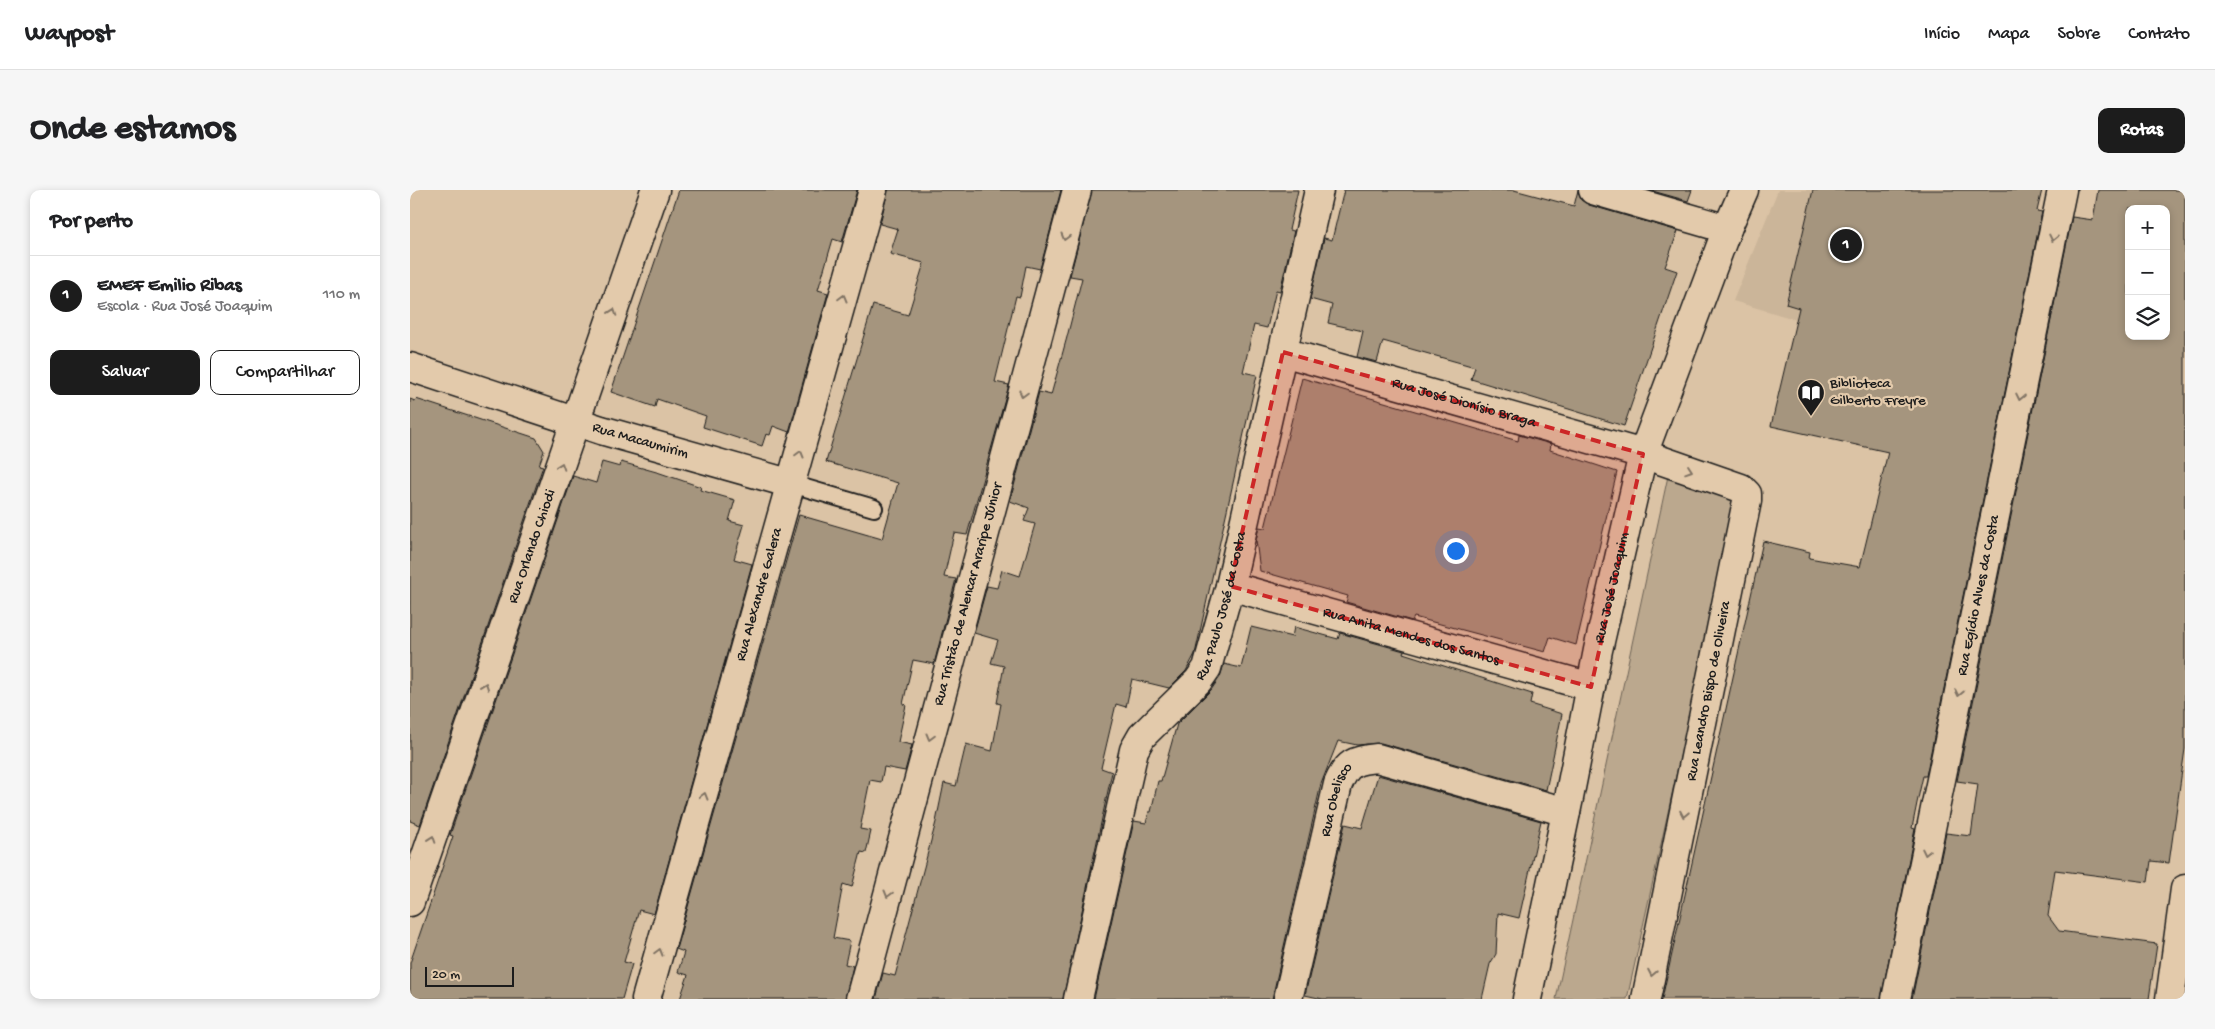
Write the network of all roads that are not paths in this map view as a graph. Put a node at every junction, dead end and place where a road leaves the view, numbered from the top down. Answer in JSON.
{"nodes":[{"id":1,"x":655,"y":190,"type":"edge"},
{"id":2,"x":873,"y":190,"type":"edge"},
{"id":3,"x":1077,"y":190,"type":"edge"},
{"id":4,"x":1319,"y":190,"type":"edge"},
{"id":5,"x":1593,"y":190,"type":"edge"},
{"id":6,"x":1744,"y":190,"type":"edge"},
{"id":7,"x":2062,"y":190,"type":"edge"},
{"id":8,"x":1728,"y":228,"type":"junction"},
{"id":9,"x":1283,"y":352,"type":"junction"},
{"id":10,"x":410,"y":367,"type":"edge"},
{"id":11,"x":576,"y":422,"type":"junction"},
{"id":12,"x":1642,"y":454,"type":"junction"},
{"id":13,"x":792,"y":484,"type":"junction"},
{"id":14,"x":874,"y":508,"type":"dead end"},
{"id":15,"x":1230,"y":586,"type":"junction"},
{"id":16,"x":1591,"y":687,"type":"junction"},
{"id":17,"x":1566,"y":812,"type":"junction"},
{"id":18,"x":2185,"y":889,"type":"edge"},
{"id":19,"x":410,"y":902,"type":"edge"},
{"id":20,"x":646,"y":999,"type":"edge"},
{"id":21,"x":860,"y":999,"type":"edge"},
{"id":22,"x":1078,"y":999,"type":"edge"},
{"id":23,"x":1288,"y":999,"type":"edge"},
{"id":24,"x":1527,"y":999,"type":"edge"},
{"id":25,"x":1646,"y":999,"type":"edge"},
{"id":26,"x":1896,"y":999,"type":"edge"},
{"id":27,"x":2170,"y":999,"type":"edge"}],
"edges":[{"from":11,"to":1,"type":"street","name":"Rua Orlando Chiodi","one_way":true},
{"from":13,"to":2,"type":"street","name":"Rua Alexandre Galera","one_way":true},
{"from":3,"to":21,"type":"street","name":"Rua Tristão de Alencar Araripe Júnior","one_way":true},
{"from":4,"to":9,"type":"street","name":"Rua Paulo José da Costa"},
{"from":5,"to":8,"type":"street"},
{"from":6,"to":8,"type":"street","name":"Rua José Joaquim"},
{"from":7,"to":26,"type":"street","name":"Rua Egídio Alves da Costa","one_way":true},
{"from":8,"to":12,"type":"street","name":"Rua José Joaquim"},
{"from":9,"to":12,"type":"street","name":"Rua José Dionísio Braga"},
{"from":9,"to":15,"type":"street","name":"Rua Paulo José da Costa"},
{"from":10,"to":11,"type":"street","name":"Rua Macaumirim"},
{"from":11,"to":13,"type":"street","name":"Rua Macaumirim"},
{"from":19,"to":11,"type":"street","name":"Rua Orlando Chiodi","one_way":true},
{"from":12,"to":16,"type":"street","name":"Rua José Joaquim"},
{"from":12,"to":25,"type":"street","name":"Rua Leandro Bispo de Oliveira","one_way":true},
{"from":13,"to":14,"type":"lane","name":"Rua Macaumirim"},
{"from":20,"to":13,"type":"street","name":"Rua Alexandre Galera","one_way":true},
{"from":15,"to":16,"type":"street","name":"Rua Anita Mendes dos Santos"},
{"from":15,"to":22,"type":"street","name":"Rua Paulo José da Costa"},
{"from":16,"to":17,"type":"street","name":"Rua José Joaquim"},
{"from":17,"to":23,"type":"street","name":"Rua Obelisco"},
{"from":17,"to":24,"type":"street","name":"Rua José Joaquim"},
{"from":18,"to":27,"type":"street"}]}
